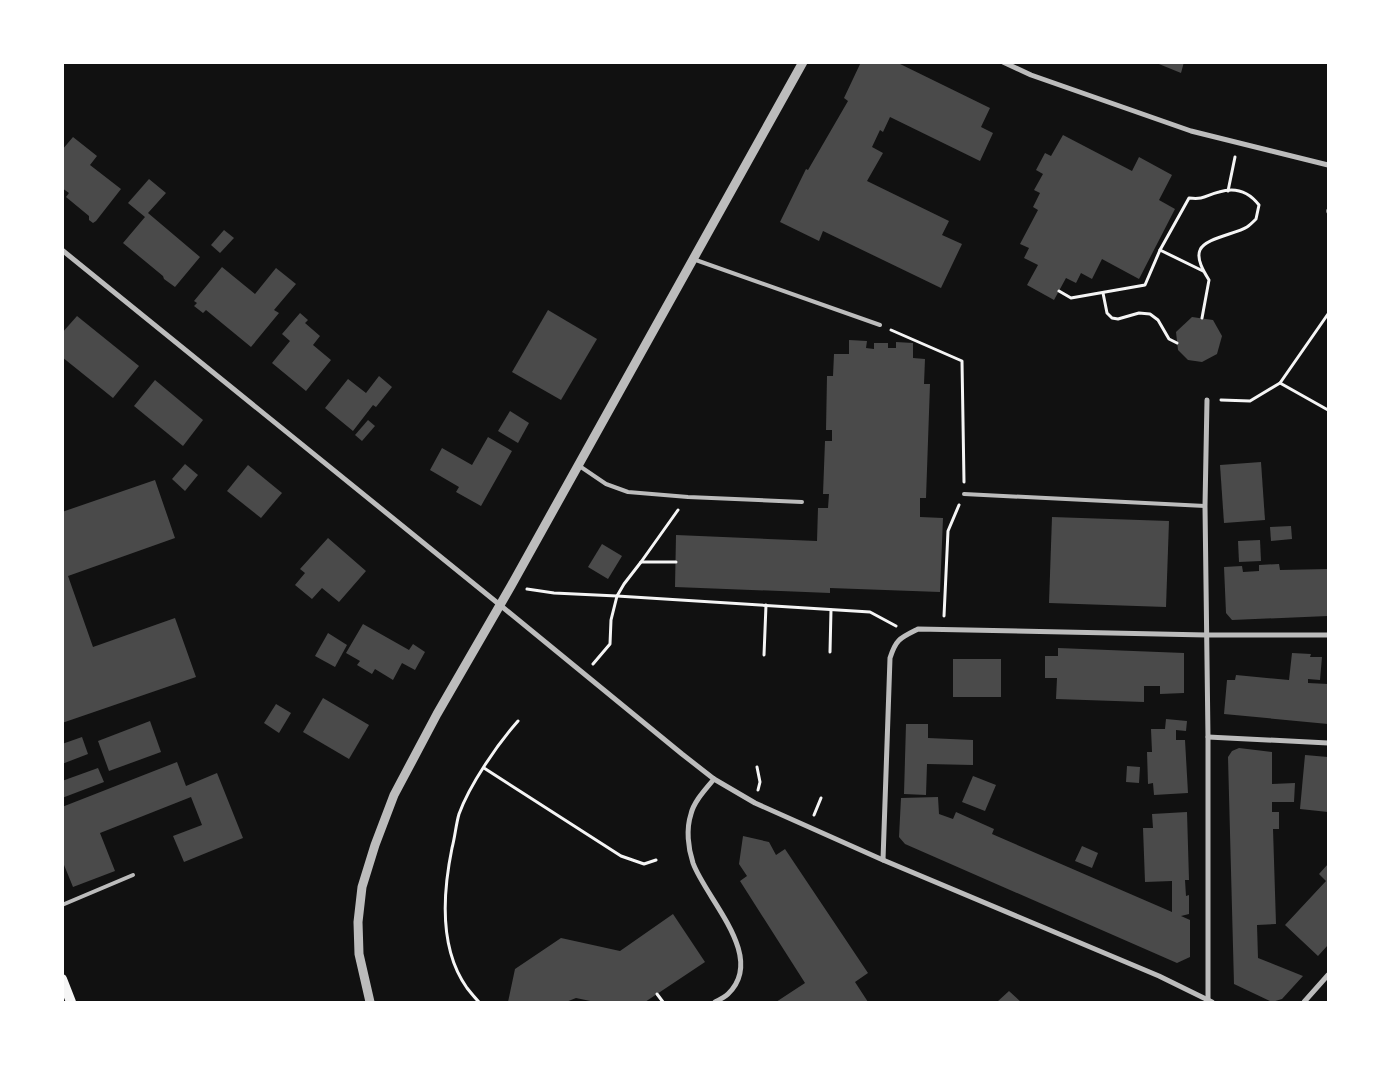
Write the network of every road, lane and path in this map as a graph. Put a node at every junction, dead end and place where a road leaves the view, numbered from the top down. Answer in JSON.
{"nodes":[{"id":1,"x":802,"y":62,"type":"edge"},
{"id":2,"x":1003,"y":62,"type":"edge"},
{"id":3,"x":1238,"y":143,"type":"junction"},
{"id":4,"x":1328,"y":164,"type":"edge"},
{"id":5,"x":1228,"y":191,"type":"junction"},
{"id":6,"x":62,"y":250,"type":"edge"},
{"id":7,"x":1160,"y":250,"type":"junction"},
{"id":8,"x":693,"y":259,"type":"junction"},
{"id":9,"x":1203,"y":271,"type":"junction"},
{"id":10,"x":1058,"y":291,"type":"dead end"},
{"id":11,"x":1103,"y":293,"type":"junction"},
{"id":12,"x":1328,"y":314,"type":"edge"},
{"id":13,"x":1202,"y":318,"type":"dead end"},
{"id":14,"x":880,"y":324,"type":"joint"},
{"id":15,"x":1177,"y":342,"type":"dead end"},
{"id":16,"x":1280,"y":383,"type":"junction"},
{"id":17,"x":1207,"y":400,"type":"joint"},
{"id":18,"x":1328,"y":410,"type":"edge"},
{"id":19,"x":578,"y":465,"type":"junction"},
{"id":20,"x":964,"y":494,"type":"junction"},
{"id":21,"x":688,"y":497,"type":"junction"},
{"id":22,"x":802,"y":502,"type":"dead end"},
{"id":23,"x":1205,"y":506,"type":"junction"},
{"id":24,"x":642,"y":562,"type":"junction"},
{"id":25,"x":676,"y":562,"type":"dead end"},
{"id":26,"x":511,"y":586,"type":"junction"},
{"id":27,"x":617,"y":596,"type":"junction"},
{"id":28,"x":500,"y":605,"type":"junction"},
{"id":29,"x":766,"y":605,"type":"junction"},
{"id":30,"x":831,"y":610,"type":"junction"},
{"id":31,"x":943,"y":629,"type":"junction"},
{"id":32,"x":1328,"y":634,"type":"edge"},
{"id":33,"x":1206,"y":635,"type":"junction"},
{"id":34,"x":905,"y":636,"type":"junction"},
{"id":35,"x":830,"y":652,"type":"dead end"},
{"id":36,"x":764,"y":656,"type":"dead end"},
{"id":37,"x":584,"y":674,"type":"junction"},
{"id":38,"x":518,"y":721,"type":"dead end"},
{"id":39,"x":1208,"y":736,"type":"junction"},
{"id":40,"x":1328,"y":743,"type":"edge"},
{"id":41,"x":757,"y":767,"type":"dead end"},
{"id":42,"x":484,"y":768,"type":"junction"},
{"id":43,"x":714,"y":779,"type":"junction"},
{"id":44,"x":755,"y":803,"type":"junction"},
{"id":45,"x":656,"y":860,"type":"dead end"},
{"id":46,"x":883,"y":860,"type":"junction"},
{"id":47,"x":133,"y":875,"type":"dead end"},
{"id":48,"x":62,"y":905,"type":"edge"},
{"id":49,"x":1328,"y":975,"type":"edge"},
{"id":50,"x":62,"y":979,"type":"edge"},
{"id":51,"x":657,"y":994,"type":"dead end"},
{"id":52,"x":71,"y":1002,"type":"edge"},
{"id":53,"x":370,"y":1002,"type":"edge"},
{"id":54,"x":480,"y":1002,"type":"edge"},
{"id":55,"x":663,"y":1002,"type":"edge"},
{"id":56,"x":715,"y":1002,"type":"edge"},
{"id":57,"x":1210,"y":1002,"type":"edge"},
{"id":58,"x":1304,"y":1002,"type":"edge"}],
"edges":[{"from":1,"to":8,"type":"street"},
{"from":2,"to":3,"type":"street"},
{"from":3,"to":4,"type":"street"},
{"from":3,"to":5,"type":"path"},
{"from":5,"to":7,"type":"path"},
{"from":5,"to":9,"type":"path"},
{"from":6,"to":28,"type":"street"},
{"from":7,"to":9,"type":"path"},
{"from":7,"to":11,"type":"path"},
{"from":8,"to":14,"type":"lane"},
{"from":8,"to":19,"type":"street"},
{"from":9,"to":13,"type":"path"},
{"from":10,"to":11,"type":"path"},
{"from":11,"to":15,"type":"path"},
{"from":12,"to":16,"type":"path"},
{"from":14,"to":20,"type":"path"},
{"from":16,"to":17,"type":"path"},
{"from":16,"to":18,"type":"path"},
{"from":17,"to":23,"type":"street"},
{"from":19,"to":21,"type":"lane"},
{"from":19,"to":26,"type":"street"},
{"from":20,"to":23,"type":"lane"},
{"from":20,"to":31,"type":"path"},
{"from":21,"to":22,"type":"lane"},
{"from":21,"to":24,"type":"path"},
{"from":23,"to":33,"type":"street"},
{"from":24,"to":25,"type":"path"},
{"from":24,"to":27,"type":"path"},
{"from":26,"to":27,"type":"path"},
{"from":26,"to":28,"type":"street"},
{"from":27,"to":29,"type":"path"},
{"from":27,"to":37,"type":"path"},
{"from":28,"to":37,"type":"street"},
{"from":28,"to":53,"type":"street"},
{"from":29,"to":30,"type":"path"},
{"from":29,"to":36,"type":"path"},
{"from":30,"to":34,"type":"path"},
{"from":30,"to":35,"type":"path"},
{"from":31,"to":33,"type":"street"},
{"from":31,"to":34,"type":"street"},
{"from":32,"to":33,"type":"street"},
{"from":33,"to":39,"type":"street"},
{"from":34,"to":46,"type":"street"},
{"from":37,"to":43,"type":"street"},
{"from":38,"to":42,"type":"path"},
{"from":39,"to":40,"type":"street"},
{"from":39,"to":57,"type":"street"},
{"from":41,"to":44,"type":"path"},
{"from":42,"to":45,"type":"path"},
{"from":42,"to":54,"type":"path"},
{"from":43,"to":44,"type":"street"},
{"from":43,"to":56,"type":"street"},
{"from":44,"to":46,"type":"street"},
{"from":46,"to":57,"type":"street"},
{"from":47,"to":48,"type":"lane"},
{"from":49,"to":58,"type":"street"},
{"from":50,"to":52,"type":"main road"},
{"from":51,"to":55,"type":"path"}]}
